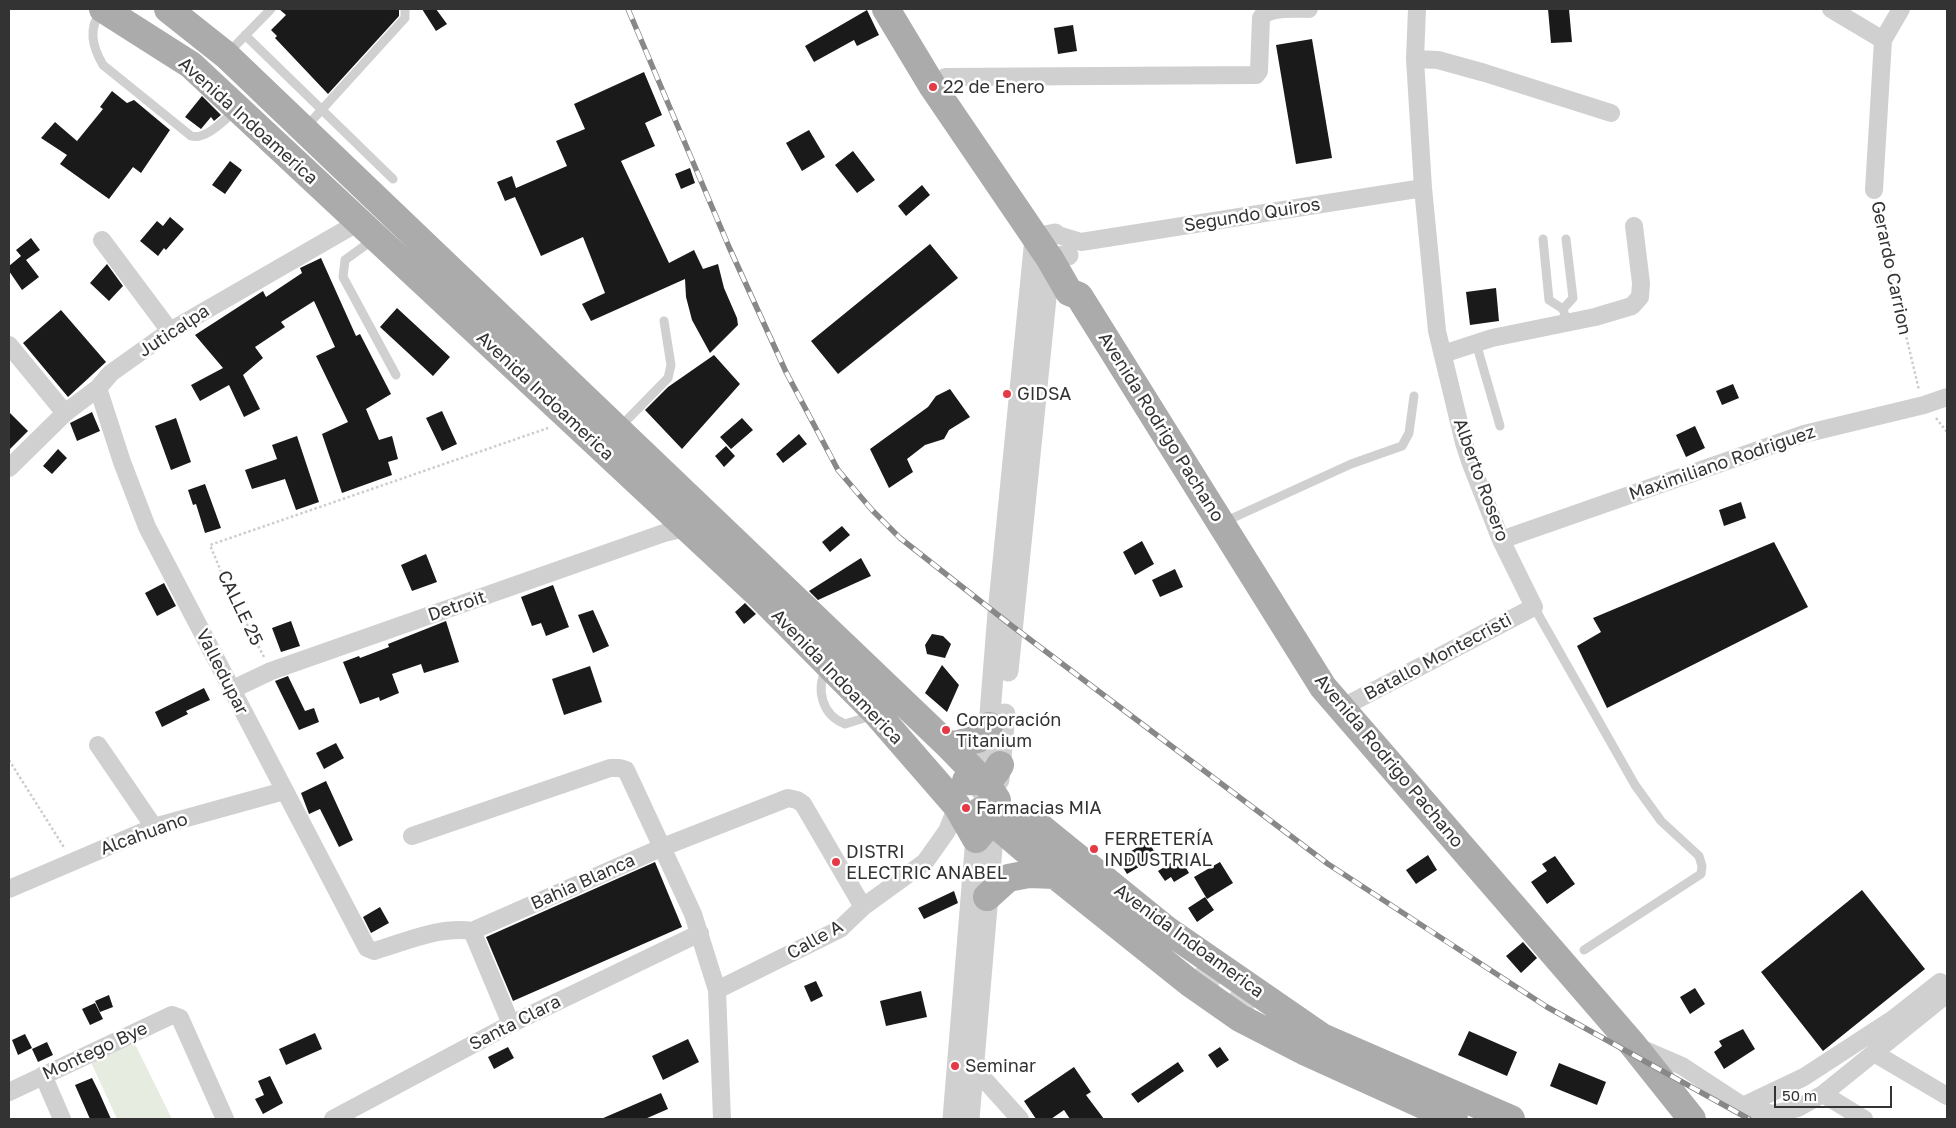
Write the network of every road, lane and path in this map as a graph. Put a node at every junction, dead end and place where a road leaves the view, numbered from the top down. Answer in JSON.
{"nodes":[{"id":1,"x":103,"y":9,"type":"edge"},
{"id":2,"x":168,"y":9,"type":"edge"},
{"id":3,"x":271,"y":9,"type":"edge"},
{"id":4,"x":406,"y":9,"type":"edge"},
{"id":5,"x":886,"y":9,"type":"edge"},
{"id":6,"x":902,"y":9,"type":"edge"},
{"id":7,"x":1309,"y":9,"type":"edge"},
{"id":8,"x":1417,"y":9,"type":"edge"},
{"id":9,"x":1831,"y":9,"type":"edge"},
{"id":10,"x":1901,"y":9,"type":"edge"},
{"id":11,"x":245,"y":35,"type":"junction"},
{"id":12,"x":1883,"y":40,"type":"junction"},
{"id":13,"x":226,"y":55,"type":"junction"},
{"id":14,"x":1415,"y":59,"type":"junction"},
{"id":15,"x":945,"y":77,"type":"junction"},
{"id":16,"x":238,"y":109,"type":"junction"},
{"id":17,"x":1611,"y":113,"type":"dead end"},
{"id":18,"x":312,"y":120,"type":"junction"},
{"id":19,"x":393,"y":179,"type":"dead end"},
{"id":20,"x":1423,"y":188,"type":"junction"},
{"id":21,"x":1874,"y":190,"type":"joint"},
{"id":22,"x":1634,"y":226,"type":"dead end"},
{"id":23,"x":367,"y":230,"type":"junction"},
{"id":24,"x":1542,"y":239,"type":"dead end"},
{"id":25,"x":1566,"y":239,"type":"dead end"},
{"id":26,"x":102,"y":240,"type":"dead end"},
{"id":27,"x":1058,"y":246,"type":"junction"},
{"id":28,"x":1565,"y":316,"type":"junction"},
{"id":29,"x":664,"y":321,"type":"dead end"},
{"id":30,"x":170,"y":331,"type":"junction"},
{"id":31,"x":1476,"y":343,"type":"junction"},
{"id":32,"x":9,"y":345,"type":"edge"},
{"id":33,"x":1442,"y":354,"type":"junction"},
{"id":34,"x":396,"y":375,"type":"dead end"},
{"id":35,"x":98,"y":388,"type":"junction"},
{"id":36,"x":1414,"y":396,"type":"dead end"},
{"id":37,"x":1947,"y":397,"type":"edge"},
{"id":38,"x":1924,"y":405,"type":"junction"},
{"id":39,"x":65,"y":413,"type":"junction"},
{"id":40,"x":556,"y":425,"type":"dead end"},
{"id":41,"x":1500,"y":426,"type":"dead end"},
{"id":42,"x":618,"y":429,"type":"junction"},
{"id":43,"x":1947,"y":432,"type":"edge"},
{"id":44,"x":9,"y":468,"type":"edge"},
{"id":45,"x":1221,"y":523,"type":"junction"},
{"id":46,"x":685,"y":528,"type":"junction"},
{"id":47,"x":1501,"y":540,"type":"junction"},
{"id":48,"x":1534,"y":607,"type":"junction"},
{"id":49,"x":271,"y":671,"type":"junction"},
{"id":50,"x":231,"y":690,"type":"junction"},
{"id":51,"x":1342,"y":707,"type":"junction"},
{"id":52,"x":989,"y":726,"type":"junction"},
{"id":53,"x":98,"y":745,"type":"dead end"},
{"id":54,"x":949,"y":746,"type":"junction"},
{"id":55,"x":9,"y":760,"type":"edge"},
{"id":56,"x":284,"y":791,"type":"junction"},
{"id":57,"x":984,"y":803,"type":"junction"},
{"id":58,"x":1034,"y":822,"type":"junction"},
{"id":59,"x":154,"y":826,"type":"junction"},
{"id":60,"x":412,"y":836,"type":"dead end"},
{"id":61,"x":663,"y":847,"type":"junction"},
{"id":62,"x":72,"y":860,"type":"junction"},
{"id":63,"x":1055,"y":875,"type":"junction"},
{"id":64,"x":9,"y":889,"type":"edge"},
{"id":65,"x":987,"y":897,"type":"junction"},
{"id":66,"x":863,"y":907,"type":"junction"},
{"id":67,"x":472,"y":931,"type":"junction"},
{"id":68,"x":700,"y":933,"type":"junction"},
{"id":69,"x":367,"y":948,"type":"joint"},
{"id":70,"x":1584,"y":950,"type":"dead end"},
{"id":71,"x":717,"y":990,"type":"junction"},
{"id":72,"x":1943,"y":997,"type":"edge"},
{"id":73,"x":511,"y":1024,"type":"junction"},
{"id":74,"x":1633,"y":1045,"type":"junction"},
{"id":75,"x":1874,"y":1054,"type":"junction"},
{"id":76,"x":973,"y":1067,"type":"junction"},
{"id":77,"x":43,"y":1075,"type":"junction"},
{"id":78,"x":9,"y":1092,"type":"edge"},
{"id":79,"x":1823,"y":1094,"type":"junction"},
{"id":80,"x":1947,"y":1096,"type":"edge"},
{"id":81,"x":1743,"y":1106,"type":"junction"},
{"id":82,"x":62,"y":1119,"type":"edge"},
{"id":83,"x":225,"y":1119,"type":"edge"},
{"id":84,"x":333,"y":1119,"type":"edge"},
{"id":85,"x":722,"y":1119,"type":"edge"},
{"id":86,"x":954,"y":1119,"type":"edge"},
{"id":87,"x":969,"y":1119,"type":"edge"},
{"id":88,"x":1020,"y":1119,"type":"edge"},
{"id":89,"x":1454,"y":1119,"type":"edge"},
{"id":90,"x":1510,"y":1119,"type":"edge"},
{"id":91,"x":1692,"y":1119,"type":"edge"},
{"id":92,"x":1864,"y":1119,"type":"edge"}],
"edges":[{"from":1,"to":16,"type":"main road","name":"Avenida Indoamerica"},
{"from":1,"to":16,"type":"lane"},
{"from":2,"to":13,"type":"main road","name":"Avenida Indoamerica"},
{"from":3,"to":11,"type":"lane"},
{"from":4,"to":18,"type":"lane"},
{"from":5,"to":27,"type":"main road","name":"Avenida Rodrigo Pachano"},
{"from":6,"to":15,"type":"main road","name":"Avenida Rodrigo Pachano"},
{"from":7,"to":15,"type":"street"},
{"from":8,"to":14,"type":"street","name":"Alberto Rosero"},
{"from":9,"to":12,"type":"street"},
{"from":10,"to":12,"type":"street","name":"Gerardo Carrion"},
{"from":11,"to":13,"type":"lane"},
{"from":11,"to":18,"type":"lane"},
{"from":12,"to":21,"type":"street","name":"Gerardo Carrion"},
{"from":13,"to":18,"type":"main road","name":"Avenida Indoamerica"},
{"from":14,"to":17,"type":"street"},
{"from":14,"to":20,"type":"street","name":"Alberto Rosero"},
{"from":15,"to":27,"type":"main road","name":"Avenida Rodrigo Pachano"},
{"from":16,"to":23,"type":"main road","name":"Avenida Indoamerica"},
{"from":18,"to":19,"type":"lane"},
{"from":18,"to":42,"type":"main road","name":"Avenida Indoamerica"},
{"from":20,"to":27,"type":"street","name":"Segundo Quiros"},
{"from":20,"to":33,"type":"street","name":"Alberto Rosero"},
{"from":21,"to":38,"type":"path","name":"Gerardo Carrion"},
{"from":22,"to":28,"type":"street"},
{"from":23,"to":30,"type":"street","name":"Juticalpa"},
{"from":23,"to":34,"type":"lane"},
{"from":23,"to":46,"type":"main road","name":"Avenida Indoamerica"},
{"from":24,"to":28,"type":"lane"},
{"from":25,"to":28,"type":"lane"},
{"from":26,"to":30,"type":"street"},
{"from":27,"to":45,"type":"main road","name":"Avenida Rodrigo Pachano"},
{"from":27,"to":52,"type":"street"},
{"from":27,"to":57,"type":"street"},
{"from":28,"to":31,"type":"street"},
{"from":29,"to":42,"type":"lane"},
{"from":30,"to":35,"type":"street","name":"Juticalpa"},
{"from":31,"to":33,"type":"street"},
{"from":31,"to":41,"type":"lane"},
{"from":32,"to":39,"type":"street"},
{"from":33,"to":47,"type":"street","name":"Alberto Rosero"},
{"from":35,"to":39,"type":"street","name":"Juticalpa"},
{"from":35,"to":50,"type":"street","name":"Valledupar"},
{"from":36,"to":45,"type":"lane"},
{"from":37,"to":38,"type":"street","name":"Maximiliano Rodriguez"},
{"from":38,"to":43,"type":"path","name":"Gerardo Carrion"},
{"from":38,"to":47,"type":"street","name":"Maximiliano Rodriguez"},
{"from":39,"to":44,"type":"street","name":"Juticalpa"},
{"from":40,"to":49,"type":"path","name":"CALLE 25"},
{"from":42,"to":54,"type":"main road","name":"Avenida Indoamerica"},
{"from":45,"to":51,"type":"main road","name":"Avenida Rodrigo Pachano"},
{"from":46,"to":49,"type":"street","name":"Detroit"},
{"from":46,"to":57,"type":"main road","name":"Avenida Indoamerica"},
{"from":47,"to":48,"type":"street","name":"Alberto Rosero"},
{"from":48,"to":51,"type":"street","name":"Batallo Montecristi"},
{"from":48,"to":70,"type":"lane","name":"Alberto Rosero"},
{"from":49,"to":50,"type":"street","name":"Detroit"},
{"from":50,"to":56,"type":"street","name":"Valledupar"},
{"from":51,"to":74,"type":"main road","name":"Avenida Rodrigo Pachano"},
{"from":52,"to":54,"type":"main road"},
{"from":52,"to":57,"type":"street"},
{"from":53,"to":59,"type":"street"},
{"from":54,"to":57,"type":"main road","name":"Avenida Indoamerica"},
{"from":55,"to":62,"type":"path"},
{"from":56,"to":59,"type":"street","name":"Alcahuano"},
{"from":56,"to":69,"type":"street","name":"Valledupar"},
{"from":57,"to":58,"type":"main road","name":"Avenida Indoamerica"},
{"from":57,"to":58,"type":"main road"},
{"from":57,"to":63,"type":"main road","name":"Avenida Indoamerica"},
{"from":57,"to":65,"type":"street"},
{"from":57,"to":66,"type":"street","name":"Calle A"},
{"from":57,"to":86,"type":"street"},
{"from":58,"to":90,"type":"main road","name":"Avenida Indoamerica"},
{"from":59,"to":62,"type":"street","name":"Alcahuano"},
{"from":60,"to":61,"type":"street"},
{"from":61,"to":66,"type":"street","name":"Bahia Blanca"},
{"from":61,"to":67,"type":"street","name":"Bahia Blanca"},
{"from":61,"to":68,"type":"street"},
{"from":62,"to":64,"type":"street","name":"Alcahuano"},
{"from":63,"to":65,"type":"main road"},
{"from":63,"to":89,"type":"main road","name":"Avenida Indoamerica"},
{"from":65,"to":76,"type":"street"},
{"from":66,"to":71,"type":"street","name":"Calle A"},
{"from":67,"to":69,"type":"street","name":"Bahia Blanca"},
{"from":67,"to":73,"type":"street"},
{"from":68,"to":71,"type":"street"},
{"from":68,"to":73,"type":"street","name":"Santa Clara"},
{"from":71,"to":85,"type":"street"},
{"from":72,"to":75,"type":"street"},
{"from":72,"to":81,"type":"street"},
{"from":73,"to":84,"type":"street","name":"Santa Clara"},
{"from":74,"to":81,"type":"street"},
{"from":74,"to":91,"type":"main road","name":"Avenida Rodrigo Pachano"},
{"from":75,"to":79,"type":"street"},
{"from":75,"to":80,"type":"street"},
{"from":76,"to":87,"type":"street"},
{"from":76,"to":88,"type":"street"},
{"from":77,"to":78,"type":"street","name":"Montego Bye"},
{"from":77,"to":82,"type":"street"},
{"from":77,"to":83,"type":"street","name":"Montego Bye"},
{"from":79,"to":81,"type":"street"},
{"from":79,"to":92,"type":"street"}]}
